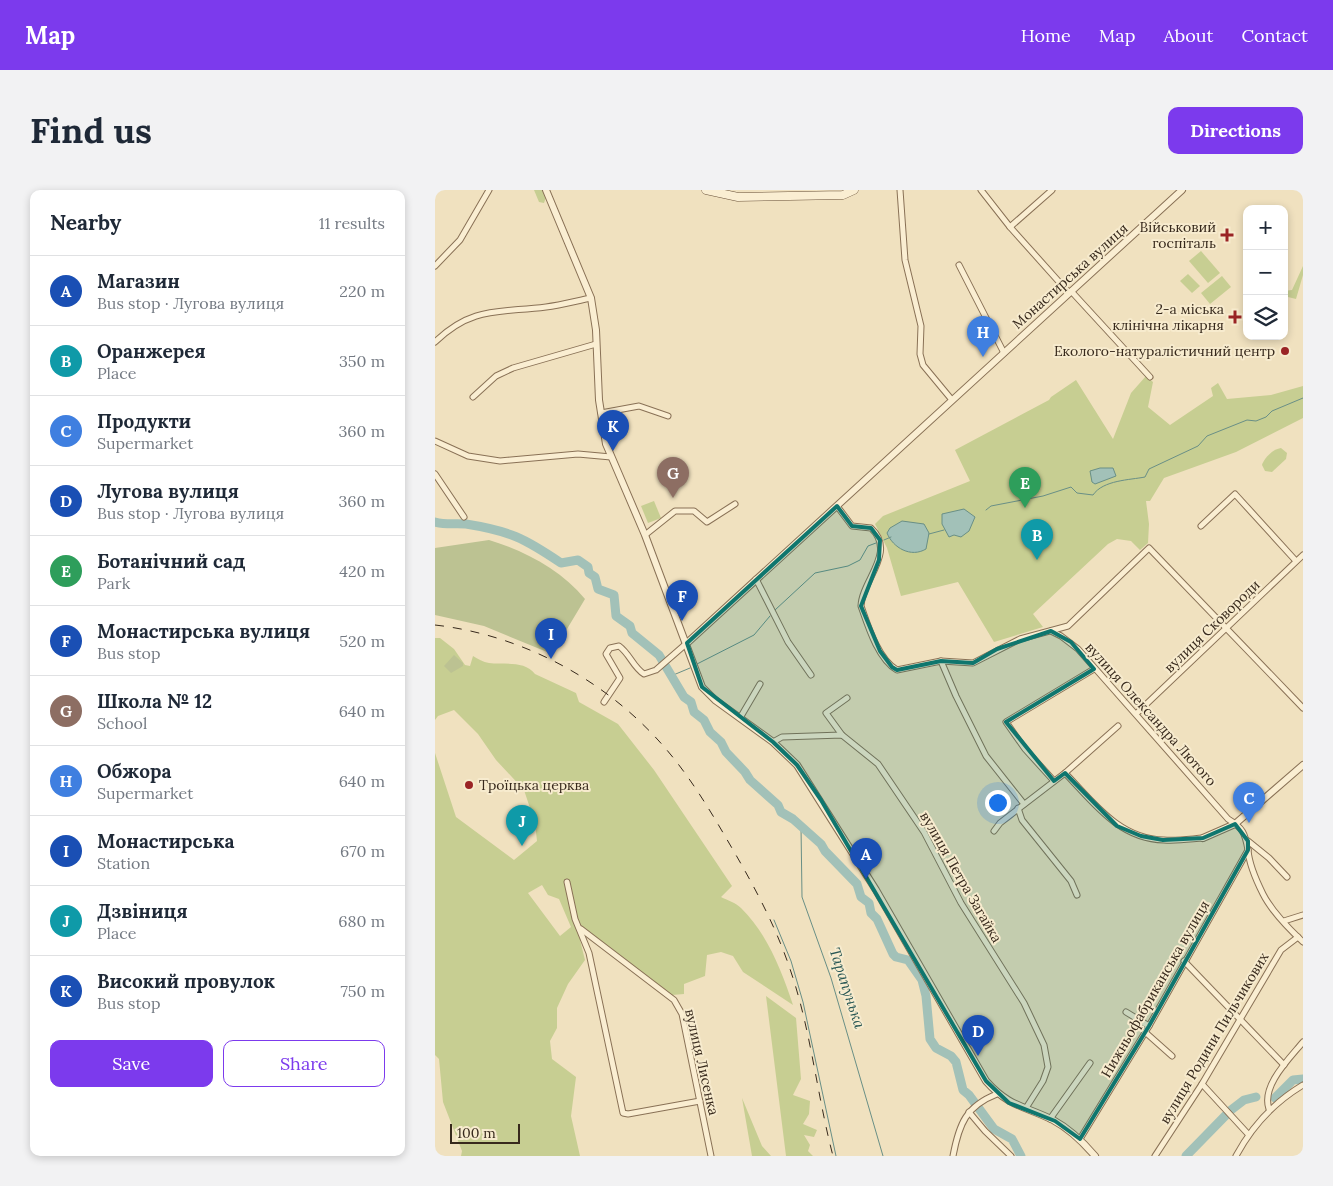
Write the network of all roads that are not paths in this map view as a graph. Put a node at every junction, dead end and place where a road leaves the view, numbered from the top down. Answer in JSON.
{"nodes":[{"id":1,"x":489,"y":190,"type":"edge"},
{"id":2,"x":546,"y":190,"type":"edge"},
{"id":3,"x":706,"y":190,"type":"edge"},
{"id":4,"x":854,"y":190,"type":"edge"},
{"id":5,"x":900,"y":190,"type":"edge"},
{"id":6,"x":981,"y":190,"type":"edge"},
{"id":7,"x":1052,"y":190,"type":"edge"},
{"id":8,"x":1182,"y":190,"type":"edge"},
{"id":9,"x":737,"y":193,"type":"edge"},
{"id":10,"x":1010,"y":227,"type":"junction"},
{"id":11,"x":959,"y":265,"type":"dead end"},
{"id":12,"x":435,"y":266,"type":"edge"},
{"id":13,"x":1070,"y":292,"type":"junction"},
{"id":14,"x":591,"y":298,"type":"junction"},
{"id":15,"x":435,"y":342,"type":"edge"},
{"id":16,"x":596,"y":344,"type":"junction"},
{"id":17,"x":1004,"y":352,"type":"junction"},
{"id":18,"x":1151,"y":377,"type":"dead end"},
{"id":19,"x":473,"y":397,"type":"dead end"},
{"id":20,"x":952,"y":400,"type":"junction"},
{"id":21,"x":601,"y":413,"type":"junction"},
{"id":22,"x":669,"y":416,"type":"dead end"},
{"id":23,"x":435,"y":441,"type":"edge"},
{"id":24,"x":611,"y":457,"type":"junction"},
{"id":25,"x":435,"y":474,"type":"edge"},
{"id":26,"x":735,"y":504,"type":"dead end"},
{"id":27,"x":837,"y":506,"type":"junction"},
{"id":28,"x":464,"y":517,"type":"dead end"},
{"id":29,"x":1201,"y":526,"type":"dead end"},
{"id":30,"x":645,"y":535,"type":"junction"},
{"id":31,"x":1303,"y":555,"type":"edge"},
{"id":32,"x":1296,"y":561,"type":"junction"},
{"id":33,"x":756,"y":580,"type":"junction"},
{"id":34,"x":1226,"y":628,"type":"junction"},
{"id":35,"x":1051,"y":632,"type":"junction"},
{"id":36,"x":687,"y":643,"type":"junction"},
{"id":37,"x":941,"y":661,"type":"junction"},
{"id":38,"x":1094,"y":669,"type":"junction"},
{"id":39,"x":811,"y":675,"type":"dead end"},
{"id":40,"x":760,"y":684,"type":"dead end"},
{"id":41,"x":847,"y":698,"type":"dead end"},
{"id":42,"x":605,"y":702,"type":"dead end"},
{"id":43,"x":1303,"y":708,"type":"edge"},
{"id":44,"x":1137,"y":713,"type":"junction"},
{"id":45,"x":740,"y":718,"type":"junction"},
{"id":46,"x":1118,"y":726,"type":"dead end"},
{"id":47,"x":841,"y":735,"type":"junction"},
{"id":48,"x":773,"y":742,"type":"junction"},
{"id":49,"x":1303,"y":765,"type":"edge"},
{"id":50,"x":1065,"y":773,"type":"junction"},
{"id":51,"x":1054,"y":781,"type":"junction"},
{"id":52,"x":1023,"y":804,"type":"junction"},
{"id":53,"x":1018,"y":808,"type":"junction"},
{"id":54,"x":1235,"y":824,"type":"junction"},
{"id":55,"x":995,"y":831,"type":"dead end"},
{"id":56,"x":1203,"y":838,"type":"joint"},
{"id":57,"x":1248,"y":841,"type":"junction"},
{"id":58,"x":1247,"y":850,"type":"junction"},
{"id":59,"x":1287,"y":877,"type":"dead end"},
{"id":60,"x":567,"y":882,"type":"dead end"},
{"id":61,"x":1077,"y":895,"type":"dead end"},
{"id":62,"x":1303,"y":915,"type":"edge"},
{"id":63,"x":1284,"y":921,"type":"junction"},
{"id":64,"x":580,"y":929,"type":"junction"},
{"id":65,"x":1298,"y":937,"type":"junction"},
{"id":66,"x":1303,"y":942,"type":"edge"},
{"id":67,"x":1185,"y":961,"type":"junction"},
{"id":68,"x":1126,"y":1012,"type":"dead end"},
{"id":69,"x":1240,"y":1018,"type":"junction"},
{"id":70,"x":1149,"y":1026,"type":"junction"},
{"id":71,"x":1145,"y":1032,"type":"junction"},
{"id":72,"x":1303,"y":1042,"type":"edge"},
{"id":73,"x":1172,"y":1056,"type":"dead end"},
{"id":74,"x":1090,"y":1063,"type":"dead end"},
{"id":75,"x":1284,"y":1064,"type":"junction"},
{"id":76,"x":1202,"y":1084,"type":"junction"},
{"id":77,"x":1303,"y":1085,"type":"edge"},
{"id":78,"x":997,"y":1094,"type":"junction"},
{"id":79,"x":700,"y":1101,"type":"junction"},
{"id":80,"x":1026,"y":1108,"type":"junction"},
{"id":81,"x":1269,"y":1109,"type":"junction"},
{"id":82,"x":969,"y":1112,"type":"junction"},
{"id":83,"x":1050,"y":1119,"type":"junction"},
{"id":84,"x":1248,"y":1134,"type":"junction"},
{"id":85,"x":1080,"y":1139,"type":"junction"},
{"id":86,"x":711,"y":1156,"type":"edge"},
{"id":87,"x":953,"y":1156,"type":"edge"},
{"id":88,"x":1011,"y":1156,"type":"edge"},
{"id":89,"x":1095,"y":1156,"type":"edge"},
{"id":90,"x":1155,"y":1156,"type":"edge"},
{"id":91,"x":1236,"y":1156,"type":"edge"}],
"edges":[{"from":1,"to":12,"type":"street"},
{"from":2,"to":14,"type":"street"},
{"from":3,"to":9,"type":"main road"},
{"from":4,"to":9,"type":"main road"},
{"from":5,"to":20,"type":"street"},
{"from":6,"to":10,"type":"street"},
{"from":7,"to":10,"type":"street"},
{"from":8,"to":13,"type":"street","name":"Монастирська вулиця"},
{"from":10,"to":13,"type":"street"},
{"from":11,"to":17,"type":"street"},
{"from":13,"to":17,"type":"street","name":"Монастирська вулиця"},
{"from":13,"to":18,"type":"street"},
{"from":14,"to":15,"type":"street"},
{"from":14,"to":16,"type":"street"},
{"from":16,"to":19,"type":"street"},
{"from":16,"to":21,"type":"street"},
{"from":17,"to":20,"type":"street","name":"Монастирська вулиця"},
{"from":20,"to":27,"type":"street","name":"Монастирська вулиця"},
{"from":21,"to":22,"type":"street"},
{"from":21,"to":24,"type":"street"},
{"from":23,"to":24,"type":"street"},
{"from":24,"to":30,"type":"street"},
{"from":25,"to":28,"type":"street"},
{"from":26,"to":30,"type":"street"},
{"from":27,"to":33,"type":"street","name":"Монастирська вулиця"},
{"from":27,"to":37,"type":"street"},
{"from":29,"to":32,"type":"street"},
{"from":30,"to":36,"type":"street"},
{"from":31,"to":32,"type":"street","name":"вулиця Сковороди"},
{"from":32,"to":34,"type":"street","name":"вулиця Сковороди"},
{"from":33,"to":36,"type":"street","name":"Монастирська вулиця"},
{"from":33,"to":39,"type":"street"},
{"from":34,"to":35,"type":"street"},
{"from":34,"to":43,"type":"street"},
{"from":34,"to":44,"type":"street","name":"вулиця Сковороди"},
{"from":35,"to":37,"type":"street"},
{"from":35,"to":38,"type":"street","name":"вулиця Олександра Лютого"},
{"from":36,"to":42,"type":"street"},
{"from":36,"to":45,"type":"street"},
{"from":37,"to":52,"type":"street"},
{"from":38,"to":44,"type":"street","name":"вулиця Олександра Лютого"},
{"from":38,"to":51,"type":"street"},
{"from":40,"to":45,"type":"street"},
{"from":41,"to":47,"type":"street","name":"вулиця Петра Загайка"},
{"from":44,"to":54,"type":"street","name":"вулиця Олександра Лютого"},
{"from":45,"to":48,"type":"street"},
{"from":46,"to":50,"type":"street"},
{"from":47,"to":48,"type":"street"},
{"from":47,"to":80,"type":"street","name":"вулиця Петра Загайка"},
{"from":48,"to":78,"type":"street"},
{"from":49,"to":54,"type":"street"},
{"from":50,"to":51,"type":"street"},
{"from":50,"to":56,"type":"street"},
{"from":51,"to":52,"type":"street"},
{"from":52,"to":53,"type":"street"},
{"from":53,"to":55,"type":"street"},
{"from":53,"to":61,"type":"street"},
{"from":54,"to":56,"type":"street"},
{"from":54,"to":57,"type":"street","name":"вулиця Олександра Лютого"},
{"from":57,"to":58,"type":"street"},
{"from":57,"to":59,"type":"street","name":"вулиця Олександра Лютого"},
{"from":58,"to":63,"type":"street"},
{"from":58,"to":67,"type":"street","name":"Нижньофабриканська вулиця"},
{"from":60,"to":64,"type":"street"},
{"from":62,"to":63,"type":"street"},
{"from":63,"to":65,"type":"street"},
{"from":64,"to":79,"type":"street","name":"вулиця Лисенка"},
{"from":64,"to":79,"type":"street"},
{"from":65,"to":66,"type":"street"},
{"from":65,"to":69,"type":"street","name":"вулиця Родини Пильчикових"},
{"from":67,"to":69,"type":"street"},
{"from":67,"to":70,"type":"street","name":"Нижньофабриканська вулиця"},
{"from":68,"to":70,"type":"street"},
{"from":69,"to":75,"type":"street"},
{"from":69,"to":76,"type":"street","name":"вулиця Родини Пильчикових"},
{"from":70,"to":71,"type":"street","name":"Нижньофабриканська вулиця"},
{"from":71,"to":73,"type":"street"},
{"from":71,"to":85,"type":"street","name":"Нижньофабриканська вулиця"},
{"from":72,"to":75,"type":"street"},
{"from":74,"to":83,"type":"street"},
{"from":75,"to":81,"type":"street"},
{"from":76,"to":84,"type":"street"},
{"from":76,"to":90,"type":"street","name":"вулиця Родини Пильчикових"},
{"from":77,"to":81,"type":"street"},
{"from":78,"to":80,"type":"street"},
{"from":78,"to":82,"type":"street"},
{"from":79,"to":86,"type":"street","name":"вулиця Лисенка"},
{"from":80,"to":83,"type":"street"},
{"from":81,"to":84,"type":"street"},
{"from":82,"to":87,"type":"street"},
{"from":82,"to":88,"type":"street"},
{"from":83,"to":85,"type":"street"},
{"from":84,"to":91,"type":"street"},
{"from":85,"to":89,"type":"street"}]}
